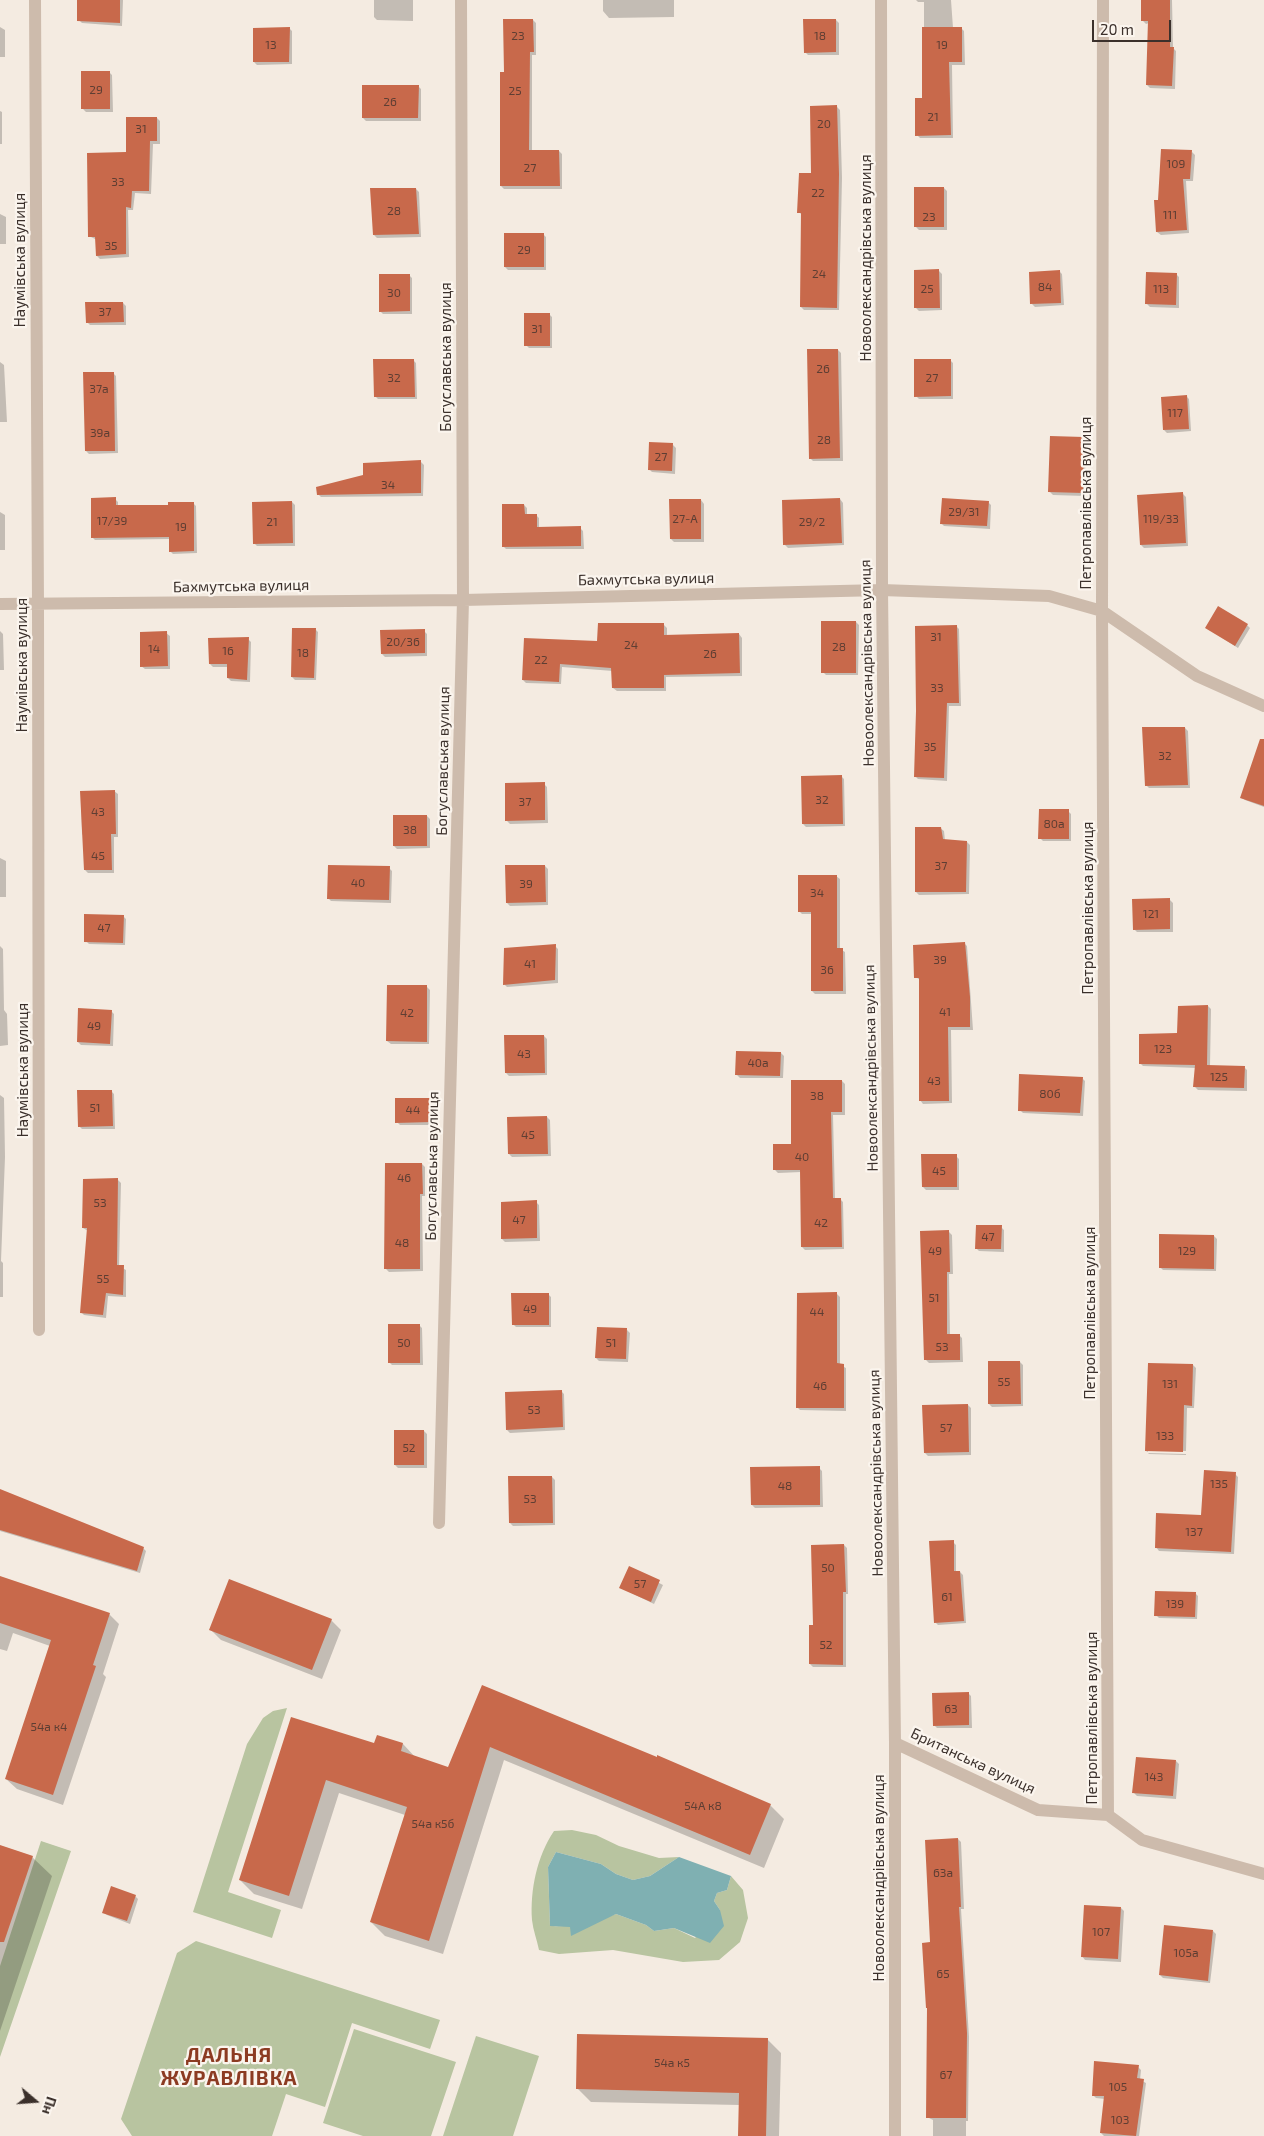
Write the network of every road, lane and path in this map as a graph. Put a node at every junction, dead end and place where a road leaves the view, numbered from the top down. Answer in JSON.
{"nodes":[{"id":1,"x":34,"y":0,"type":"edge"},
{"id":2,"x":461,"y":0,"type":"edge"},
{"id":3,"x":882,"y":0,"type":"edge"},
{"id":4,"x":1103,"y":0,"type":"edge"},
{"id":5,"x":882,"y":590,"type":"junction"},
{"id":6,"x":463,"y":600,"type":"junction"},
{"id":7,"x":0,"y":604,"type":"edge"},
{"id":8,"x":38,"y":604,"type":"junction"},
{"id":9,"x":1102,"y":612,"type":"junction"},
{"id":10,"x":1264,"y":706,"type":"edge"},
{"id":11,"x":39,"y":1330,"type":"dead end"},
{"id":12,"x":439,"y":1523,"type":"dead end"},
{"id":13,"x":895,"y":1743,"type":"junction"},
{"id":14,"x":1108,"y":1815,"type":"junction"},
{"id":15,"x":1264,"y":1874,"type":"edge"},
{"id":16,"x":895,"y":2136,"type":"edge"}],
"edges":[{"from":1,"to":8,"type":"street","name":"Наумівська вулиця"},
{"from":2,"to":6,"type":"street","name":"Богуславська вулиця"},
{"from":3,"to":5,"type":"street","name":"Новоолександрівська вулиця"},
{"from":4,"to":9,"type":"street","name":"Петропавлівська вулиця"},
{"from":5,"to":6,"type":"street","name":"Бахмутська вулиця"},
{"from":5,"to":9,"type":"street","name":"Бахмутська вулиця"},
{"from":5,"to":13,"type":"street","name":"Новоолександрівська вулиця"},
{"from":6,"to":8,"type":"street","name":"Бахмутська вулиця"},
{"from":6,"to":12,"type":"street","name":"Богуславська вулиця"},
{"from":7,"to":8,"type":"street","name":"Бахмутська вулиця"},
{"from":8,"to":11,"type":"street","name":"Наумівська вулиця"},
{"from":9,"to":10,"type":"street","name":"Бахмутська вулиця"},
{"from":9,"to":14,"type":"street","name":"Петропавлівська вулиця"},
{"from":13,"to":14,"type":"street","name":"Британська вулиця"},
{"from":13,"to":16,"type":"street","name":"Новоолександрівська вулиця"},
{"from":14,"to":15,"type":"street"}]}
